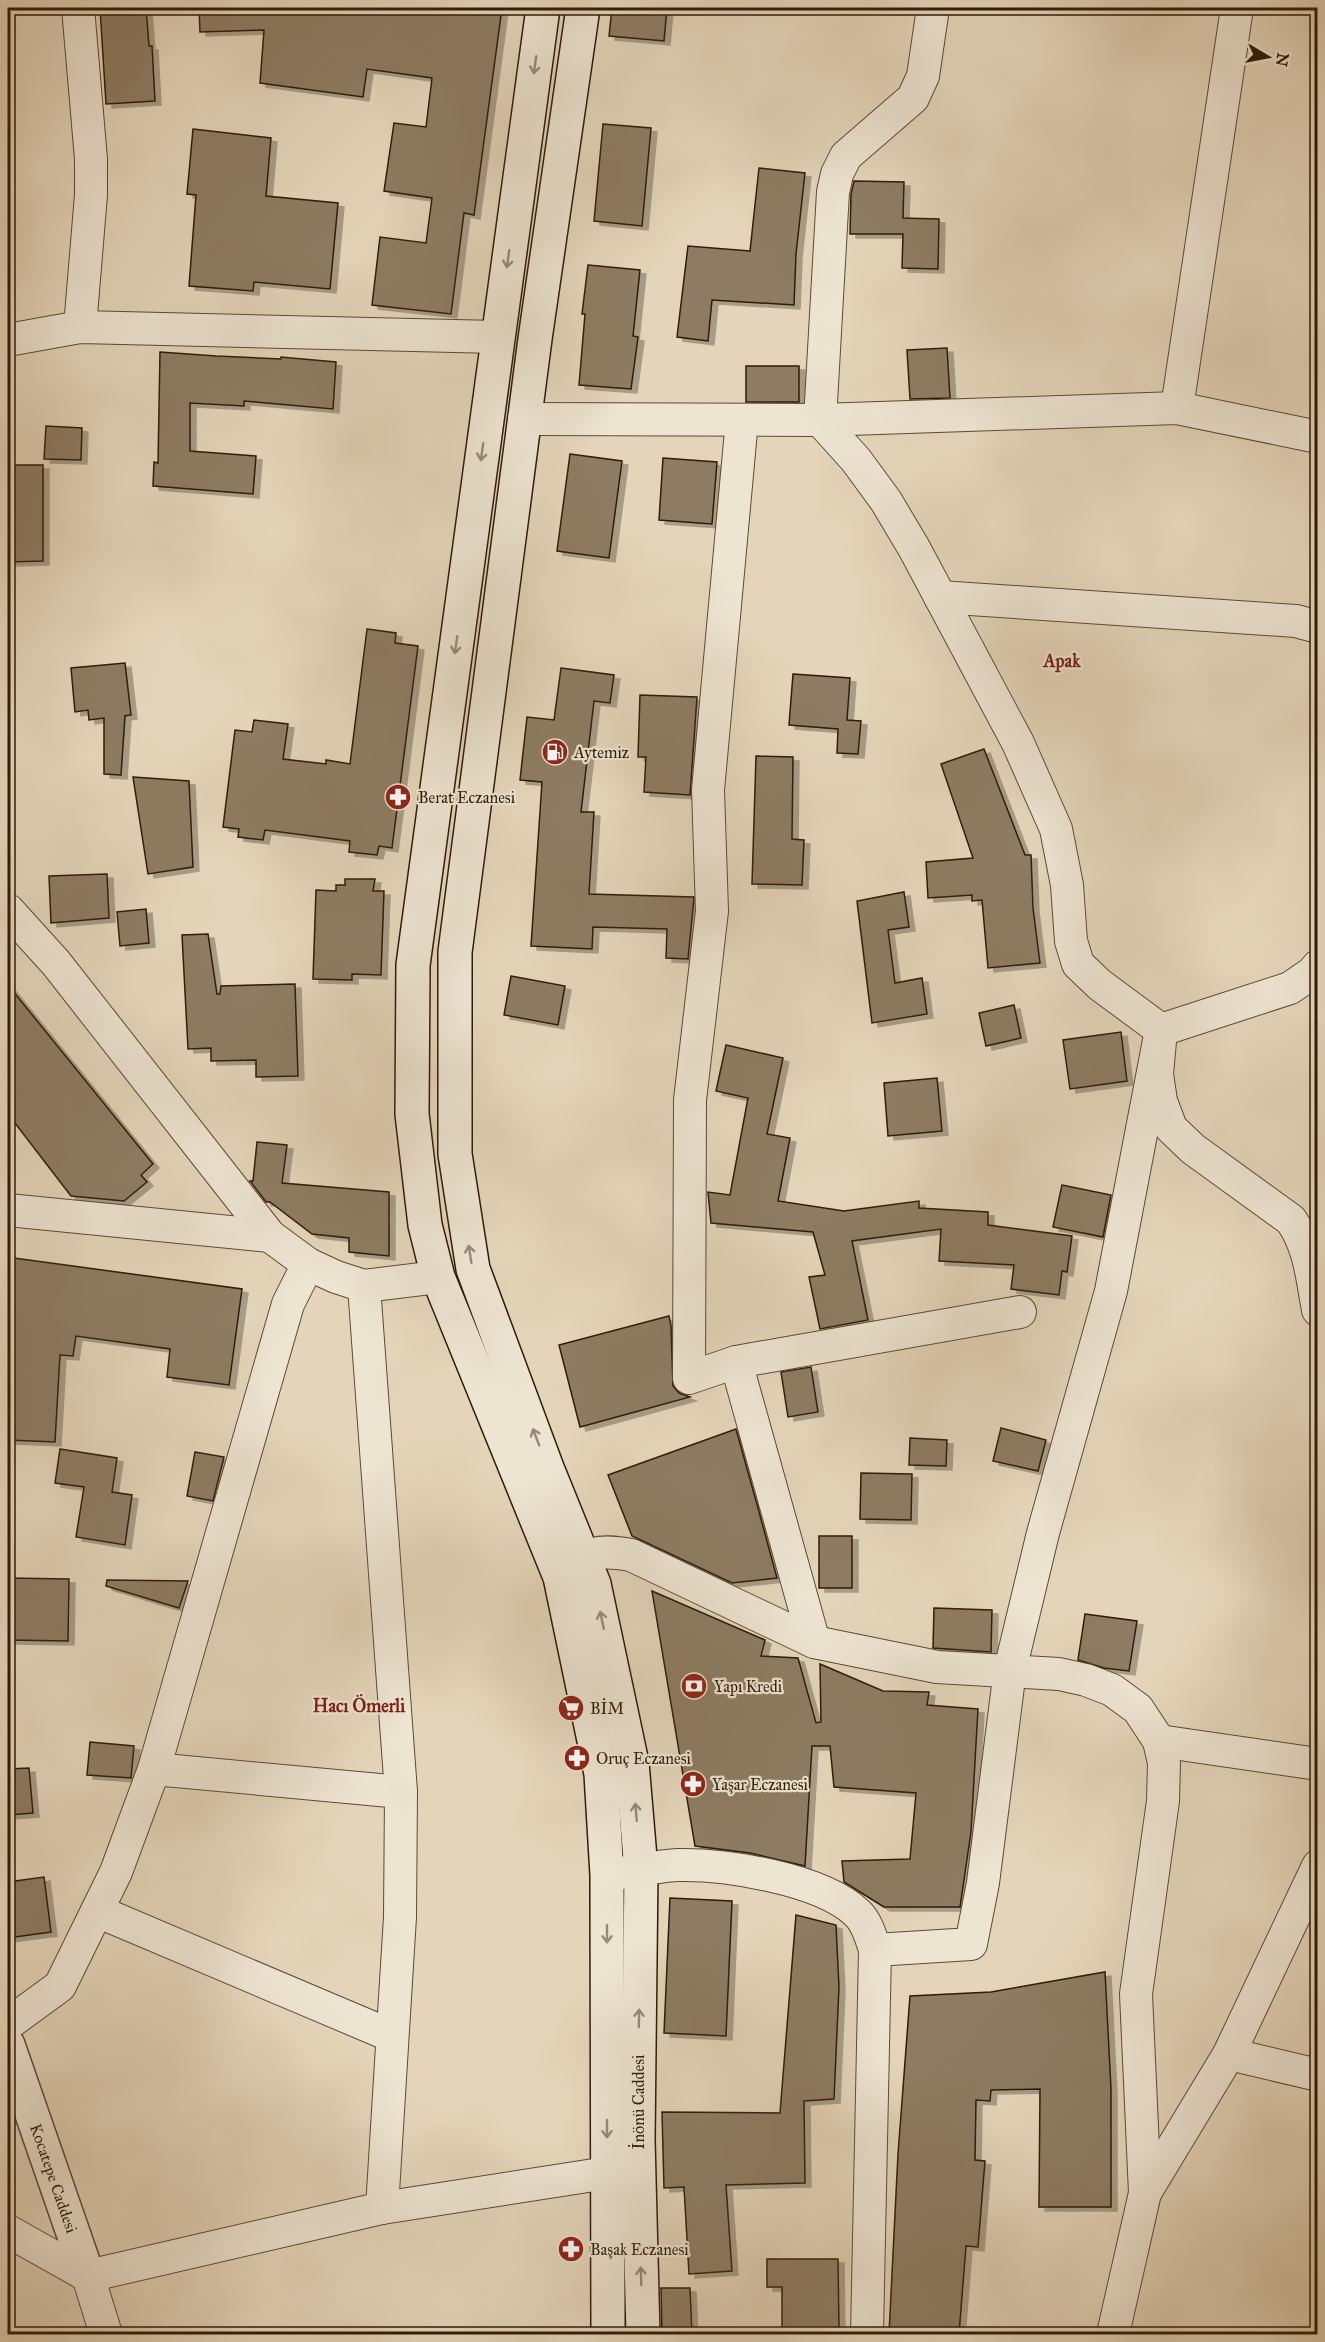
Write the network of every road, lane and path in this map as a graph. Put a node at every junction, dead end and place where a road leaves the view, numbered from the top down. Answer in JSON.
{"nodes":[{"id":1,"x":78,"y":8,"type":"edge"},
{"id":2,"x":543,"y":8,"type":"edge"},
{"id":3,"x":583,"y":8,"type":"edge"},
{"id":4,"x":933,"y":8,"type":"edge"},
{"id":5,"x":1237,"y":8,"type":"edge"},
{"id":6,"x":80,"y":327,"type":"junction"},
{"id":7,"x":497,"y":337,"type":"junction"},
{"id":8,"x":535,"y":339,"type":"junction"},
{"id":9,"x":8,"y":340,"type":"edge"},
{"id":10,"x":1177,"y":408,"type":"junction"},
{"id":11,"x":487,"y":418,"type":"junction"},
{"id":12,"x":524,"y":419,"type":"junction"},
{"id":13,"x":742,"y":420,"type":"junction"},
{"id":14,"x":820,"y":420,"type":"junction"},
{"id":15,"x":1317,"y":437,"type":"edge"},
{"id":16,"x":940,"y":597,"type":"junction"},
{"id":17,"x":1317,"y":627,"type":"edge"},
{"id":18,"x":8,"y":910,"type":"edge"},
{"id":19,"x":1317,"y":966,"type":"edge"},
{"id":20,"x":1161,"y":1030,"type":"junction"},
{"id":21,"x":8,"y":1210,"type":"edge"},
{"id":22,"x":270,"y":1236,"type":"junction"},
{"id":23,"x":308,"y":1264,"type":"junction"},
{"id":24,"x":438,"y":1277,"type":"junction"},
{"id":25,"x":363,"y":1286,"type":"junction"},
{"id":26,"x":1317,"y":1310,"type":"edge"},
{"id":27,"x":1020,"y":1312,"type":"dead end"},
{"id":28,"x":736,"y":1362,"type":"junction"},
{"id":29,"x":572,"y":1567,"type":"junction"},
{"id":30,"x":814,"y":1642,"type":"junction"},
{"id":31,"x":1010,"y":1670,"type":"junction"},
{"id":32,"x":1159,"y":1741,"type":"junction"},
{"id":33,"x":1317,"y":1764,"type":"edge"},
{"id":34,"x":154,"y":1769,"type":"junction"},
{"id":35,"x":401,"y":1792,"type":"junction"},
{"id":36,"x":1317,"y":1866,"type":"edge"},
{"id":37,"x":641,"y":1870,"type":"junction"},
{"id":38,"x":608,"y":1875,"type":"junction"},
{"id":39,"x":97,"y":1911,"type":"junction"},
{"id":40,"x":874,"y":1950,"type":"junction"},
{"id":41,"x":8,"y":2024,"type":"edge"},
{"id":42,"x":392,"y":2036,"type":"junction"},
{"id":43,"x":8,"y":2046,"type":"edge"},
{"id":44,"x":1229,"y":2054,"type":"junction"},
{"id":45,"x":1317,"y":2075,"type":"edge"},
{"id":46,"x":607,"y":2173,"type":"junction"},
{"id":47,"x":1145,"y":2193,"type":"junction"},
{"id":48,"x":382,"y":2208,"type":"junction"},
{"id":49,"x":8,"y":2231,"type":"edge"},
{"id":50,"x":88,"y":2276,"type":"junction"},
{"id":51,"x":106,"y":2334,"type":"edge"},
{"id":52,"x":608,"y":2334,"type":"edge"},
{"id":53,"x":643,"y":2334,"type":"edge"},
{"id":54,"x":867,"y":2334,"type":"edge"},
{"id":55,"x":1113,"y":2334,"type":"edge"}],
"edges":[{"from":1,"to":6,"type":"street"},
{"from":2,"to":7,"type":"main road","one_way":true},
{"from":3,"to":8,"type":"main road"},
{"from":4,"to":14,"type":"street"},
{"from":5,"to":10,"type":"street"},
{"from":6,"to":7,"type":"street"},
{"from":6,"to":9,"type":"street"},
{"from":7,"to":8,"type":"main road"},
{"from":7,"to":11,"type":"main road"},
{"from":8,"to":12,"type":"main road"},
{"from":10,"to":14,"type":"street"},
{"from":10,"to":15,"type":"street"},
{"from":11,"to":12,"type":"main road"},
{"from":11,"to":24,"type":"main road","one_way":true},
{"from":12,"to":13,"type":"street"},
{"from":29,"to":12,"type":"main road","one_way":true},
{"from":13,"to":14,"type":"street"},
{"from":13,"to":28,"type":"street"},
{"from":14,"to":16,"type":"street"},
{"from":16,"to":17,"type":"street"},
{"from":16,"to":20,"type":"street"},
{"from":18,"to":22,"type":"street"},
{"from":19,"to":20,"type":"street"},
{"from":20,"to":26,"type":"street"},
{"from":20,"to":31,"type":"street"},
{"from":21,"to":22,"type":"street"},
{"from":22,"to":23,"type":"street"},
{"from":23,"to":25,"type":"street"},
{"from":23,"to":34,"type":"street"},
{"from":24,"to":25,"type":"street"},
{"from":24,"to":29,"type":"main road"},
{"from":25,"to":35,"type":"street"},
{"from":27,"to":28,"type":"street"},
{"from":28,"to":30,"type":"street"},
{"from":29,"to":30,"type":"street"},
{"from":37,"to":29,"type":"main road","name":"İnönü Caddesi","one_way":true},
{"from":29,"to":38,"type":"main road","name":"İnönü Caddesi"},
{"from":30,"to":31,"type":"street"},
{"from":31,"to":32,"type":"street"},
{"from":31,"to":40,"type":"street"},
{"from":32,"to":33,"type":"street"},
{"from":32,"to":47,"type":"street"},
{"from":34,"to":35,"type":"street"},
{"from":34,"to":39,"type":"street"},
{"from":35,"to":42,"type":"street"},
{"from":36,"to":44,"type":"street"},
{"from":37,"to":38,"type":"street"},
{"from":37,"to":40,"type":"street"},
{"from":53,"to":37,"type":"main road","name":"İnönü Caddesi","one_way":true},
{"from":38,"to":46,"type":"main road","name":"İnönü Caddesi","one_way":true},
{"from":39,"to":41,"type":"street"},
{"from":39,"to":42,"type":"street"},
{"from":40,"to":54,"type":"street"},
{"from":42,"to":48,"type":"street"},
{"from":43,"to":50,"type":"main road","name":"Kocatepe Caddesi"},
{"from":44,"to":45,"type":"street"},
{"from":44,"to":47,"type":"street"},
{"from":46,"to":48,"type":"street"},
{"from":46,"to":52,"type":"main road","name":"İnönü Caddesi"},
{"from":47,"to":55,"type":"street"},
{"from":48,"to":50,"type":"street"},
{"from":49,"to":50,"type":"street"},
{"from":50,"to":51,"type":"street"}]}
